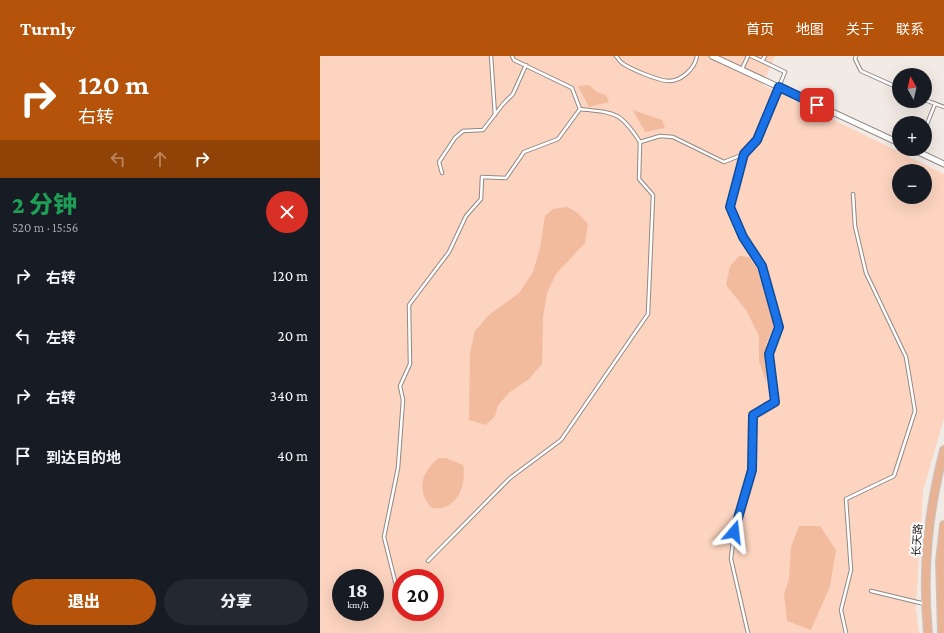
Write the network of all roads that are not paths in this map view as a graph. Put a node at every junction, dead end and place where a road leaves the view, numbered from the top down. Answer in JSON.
{"nodes":[{"id":1,"x":491,"y":56,"type":"edge"},
{"id":2,"x":512,"y":56,"type":"edge"},
{"id":3,"x":616,"y":56,"type":"edge"},
{"id":4,"x":696,"y":56,"type":"edge"},
{"id":5,"x":712,"y":56,"type":"edge"},
{"id":6,"x":749,"y":56,"type":"edge"},
{"id":7,"x":765,"y":56,"type":"edge"},
{"id":8,"x":856,"y":56,"type":"edge"},
{"id":9,"x":762,"y":61,"type":"junction"},
{"id":10,"x":526,"y":65,"type":"junction"},
{"id":11,"x":742,"y":69,"type":"junction"},
{"id":12,"x":892,"y":85,"type":"edge"},
{"id":13,"x":779,"y":87,"type":"junction"},
{"id":14,"x":932,"y":103,"type":"edge"},
{"id":15,"x":935,"y":104,"type":"junction"},
{"id":16,"x":944,"y":107,"type":"edge"},
{"id":17,"x":580,"y":109,"type":"junction"},
{"id":18,"x":495,"y":115,"type":"junction"},
{"id":19,"x":930,"y":116,"type":"edge"},
{"id":20,"x":892,"y":140,"type":"edge"},
{"id":21,"x":640,"y":142,"type":"junction"},
{"id":22,"x":744,"y":154,"type":"junction"},
{"id":23,"x":927,"y":156,"type":"edge"},
{"id":24,"x":944,"y":164,"type":"edge"},
{"id":25,"x":442,"y":173,"type":"dead end"},
{"id":26,"x":853,"y":194,"type":"dead end"},
{"id":27,"x":944,"y":450,"type":"edge"},
{"id":28,"x":944,"y":525,"type":"edge"},
{"id":29,"x":428,"y":561,"type":"dead end"},
{"id":30,"x":392,"y":569,"type":"edge"},
{"id":31,"x":871,"y":591,"type":"dead end"},
{"id":32,"x":943,"y":595,"type":"edge"},
{"id":33,"x":925,"y":604,"type":"junction"},
{"id":34,"x":943,"y":632,"type":"edge"},
{"id":35,"x":748,"y":633,"type":"edge"},
{"id":36,"x":846,"y":633,"type":"edge"},
{"id":37,"x":928,"y":633,"type":"edge"}],
"edges":[{"from":1,"to":18,"type":"lane"},
{"from":2,"to":10,"type":"lane"},
{"from":3,"to":4,"type":"lane"},
{"from":5,"to":11,"type":"street"},
{"from":6,"to":9,"type":"lane"},
{"from":6,"to":11,"type":"lane"},
{"from":7,"to":9,"type":"lane"},
{"from":8,"to":12,"type":"lane"},
{"from":9,"to":13,"type":"lane"},
{"from":10,"to":17,"type":"lane"},
{"from":10,"to":18,"type":"lane"},
{"from":11,"to":13,"type":"street"},
{"from":13,"to":20,"type":"street"},
{"from":13,"to":22,"type":"lane"},
{"from":14,"to":15,"type":"lane"},
{"from":15,"to":16,"type":"lane"},
{"from":15,"to":19,"type":"lane"},
{"from":17,"to":21,"type":"lane"},
{"from":17,"to":30,"type":"lane"},
{"from":18,"to":25,"type":"lane"},
{"from":21,"to":22,"type":"lane"},
{"from":21,"to":29,"type":"lane"},
{"from":22,"to":35,"type":"lane"},
{"from":23,"to":24,"type":"street"},
{"from":26,"to":36,"type":"lane"},
{"from":27,"to":33,"type":"main road","name":"长天路"},
{"from":28,"to":32,"type":"main road"},
{"from":31,"to":33,"type":"lane"},
{"from":32,"to":34,"type":"main road"},
{"from":33,"to":37,"type":"main road","name":"长天路"}]}
